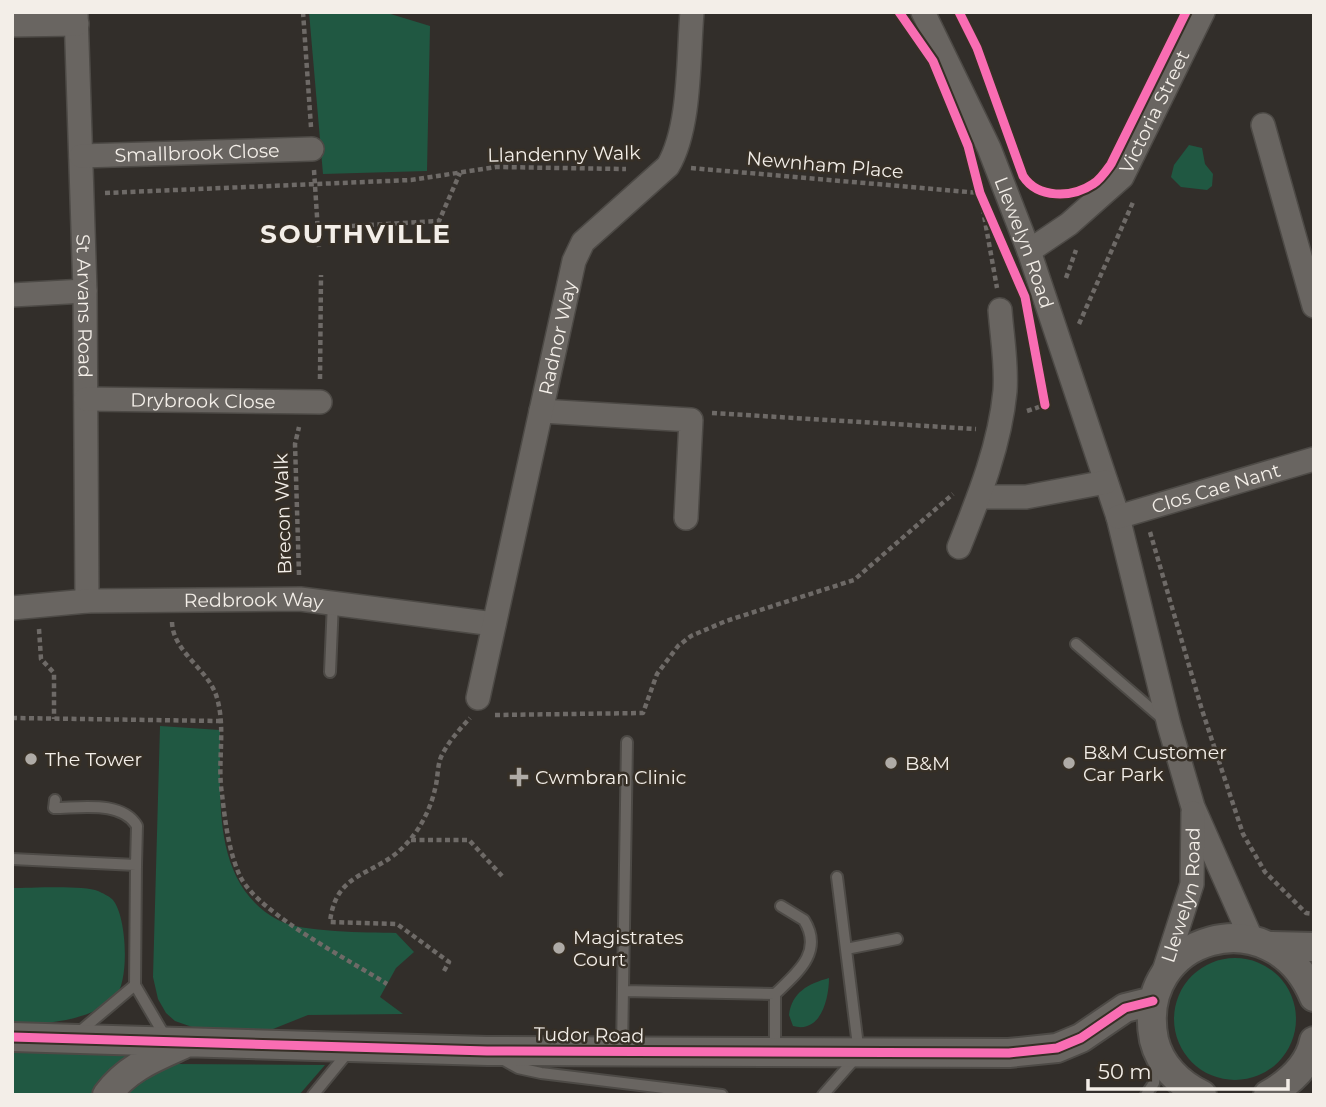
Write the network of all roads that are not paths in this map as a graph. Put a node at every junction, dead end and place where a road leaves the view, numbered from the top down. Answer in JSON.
{"nodes":[{"id":1,"x":692,"y":12,"type":"edge"},
{"id":2,"x":923,"y":12,"type":"edge"},
{"id":3,"x":1203,"y":12,"type":"edge"},
{"id":4,"x":76,"y":18,"type":"edge"},
{"id":5,"x":12,"y":25,"type":"edge"},
{"id":6,"x":1263,"y":125,"type":"dead end"},
{"id":7,"x":312,"y":149,"type":"dead end"},
{"id":8,"x":81,"y":156,"type":"junction"},
{"id":9,"x":1029,"y":251,"type":"junction"},
{"id":10,"x":85,"y":291,"type":"junction"},
{"id":11,"x":12,"y":295,"type":"edge"},
{"id":12,"x":1314,"y":306,"type":"edge"},
{"id":13,"x":1000,"y":310,"type":"road end"},
{"id":14,"x":86,"y":399,"type":"junction"},
{"id":15,"x":320,"y":402,"type":"road end"},
{"id":16,"x":541,"y":411,"type":"junction"},
{"id":17,"x":1314,"y":459,"type":"edge"},
{"id":18,"x":1107,"y":482,"type":"junction"},
{"id":19,"x":969,"y":493,"type":"junction"},
{"id":20,"x":1118,"y":517,"type":"junction"},
{"id":21,"x":686,"y":518,"type":"dead end"},
{"id":22,"x":960,"y":547,"type":"dead end"},
{"id":23,"x":87,"y":601,"type":"junction"},
{"id":24,"x":333,"y":602,"type":"junction"},
{"id":25,"x":12,"y":608,"type":"edge"},
{"id":26,"x":494,"y":624,"type":"junction"},
{"id":27,"x":1076,"y":643,"type":"dead end"},
{"id":28,"x":330,"y":672,"type":"dead end"},
{"id":29,"x":475,"y":706,"type":"road end"},
{"id":30,"x":1169,"y":725,"type":"junction"},
{"id":31,"x":627,"y":742,"type":"dead end"},
{"id":32,"x":55,"y":800,"type":"dead end"},
{"id":33,"x":1193,"y":807,"type":"junction"},
{"id":34,"x":12,"y":859,"type":"edge"},
{"id":35,"x":136,"y":865,"type":"junction"},
{"id":36,"x":837,"y":877,"type":"dead end"},
{"id":37,"x":780,"y":905,"type":"dead end"},
{"id":38,"x":897,"y":939,"type":"dead end"},
{"id":39,"x":1262,"y":942,"type":"junction"},
{"id":40,"x":1314,"y":947,"type":"edge"},
{"id":41,"x":846,"y":950,"type":"junction"},
{"id":42,"x":135,"y":985,"type":"junction"},
{"id":43,"x":623,"y":991,"type":"junction"},
{"id":44,"x":1157,"y":991,"type":"junction"},
{"id":45,"x":775,"y":994,"type":"junction"},
{"id":46,"x":1314,"y":997,"type":"edge"},
{"id":47,"x":12,"y":1037,"type":"edge"},
{"id":48,"x":73,"y":1038,"type":"junction"},
{"id":49,"x":1314,"y":1041,"type":"edge"},
{"id":50,"x":176,"y":1043,"type":"junction"},
{"id":51,"x":353,"y":1047,"type":"junction"},
{"id":52,"x":1156,"y":1048,"type":"junction"},
{"id":53,"x":487,"y":1051,"type":"junction"},
{"id":54,"x":622,"y":1053,"type":"junction"},
{"id":55,"x":775,"y":1053,"type":"junction"},
{"id":56,"x":859,"y":1054,"type":"junction"},
{"id":57,"x":1314,"y":1073,"type":"edge"},
{"id":58,"x":1275,"y":1091,"type":"edge"},
{"id":59,"x":107,"y":1095,"type":"edge"},
{"id":60,"x":313,"y":1095,"type":"edge"},
{"id":61,"x":722,"y":1095,"type":"edge"},
{"id":62,"x":823,"y":1095,"type":"edge"},
{"id":63,"x":1146,"y":1095,"type":"edge"},
{"id":64,"x":1202,"y":1095,"type":"edge"}],
"edges":[{"from":1,"to":16,"type":"street","name":"Radnor Way"},
{"from":2,"to":9,"type":"street","name":"Llewelyn Road"},
{"from":3,"to":9,"type":"street","name":"Victoria Street"},
{"from":4,"to":5,"type":"street"},
{"from":4,"to":8,"type":"street","name":"St Arvans Road"},
{"from":6,"to":12,"type":"street"},
{"from":7,"to":8,"type":"street","name":"Smallbrook Close"},
{"from":8,"to":10,"type":"street","name":"St Arvans Road"},
{"from":9,"to":18,"type":"street","name":"Llewelyn Road"},
{"from":10,"to":11,"type":"street"},
{"from":10,"to":14,"type":"street","name":"St Arvans Road"},
{"from":13,"to":19,"type":"street"},
{"from":14,"to":15,"type":"street","name":"Drybrook Close"},
{"from":14,"to":23,"type":"street","name":"St Arvans Road"},
{"from":16,"to":21,"type":"street"},
{"from":16,"to":26,"type":"street","name":"Radnor Way"},
{"from":17,"to":20,"type":"street","name":"Clos Cae Nant"},
{"from":18,"to":19,"type":"street"},
{"from":18,"to":20,"type":"street","name":"Llewelyn Road"},
{"from":19,"to":22,"type":"street"},
{"from":20,"to":30,"type":"street","name":"Llewelyn Road"},
{"from":23,"to":24,"type":"street","name":"Redbrook Way"},
{"from":23,"to":25,"type":"street","name":"Redbrook Way"},
{"from":24,"to":26,"type":"street","name":"Redbrook Way"},
{"from":24,"to":28,"type":"lane"},
{"from":26,"to":29,"type":"street","name":"Radnor Way"},
{"from":27,"to":30,"type":"lane"},
{"from":30,"to":33,"type":"street","name":"Llewelyn Road"},
{"from":31,"to":43,"type":"lane"},
{"from":32,"to":35,"type":"lane"},
{"from":33,"to":39,"type":"street","name":"Llewelyn Road"},
{"from":33,"to":44,"type":"street","name":"Llewelyn Road"},
{"from":34,"to":35,"type":"lane"},
{"from":35,"to":42,"type":"lane"},
{"from":36,"to":41,"type":"lane"},
{"from":37,"to":45,"type":"lane"},
{"from":38,"to":41,"type":"lane"},
{"from":39,"to":40,"type":"street"},
{"from":39,"to":44,"type":"street"},
{"from":39,"to":46,"type":"street"},
{"from":41,"to":56,"type":"lane"},
{"from":42,"to":48,"type":"lane"},
{"from":42,"to":50,"type":"lane"},
{"from":43,"to":45,"type":"lane"},
{"from":43,"to":54,"type":"lane"},
{"from":44,"to":52,"type":"street"},
{"from":44,"to":56,"type":"street","name":"Tudor Road"},
{"from":45,"to":55,"type":"lane"},
{"from":47,"to":48,"type":"street","name":"Tudor Road"},
{"from":48,"to":50,"type":"street","name":"Tudor Road"},
{"from":49,"to":58,"type":"street"},
{"from":50,"to":51,"type":"street","name":"Tudor Road"},
{"from":50,"to":59,"type":"street"},
{"from":51,"to":53,"type":"street","name":"Tudor Road"},
{"from":51,"to":60,"type":"lane"},
{"from":52,"to":63,"type":"lane"},
{"from":52,"to":64,"type":"street"},
{"from":53,"to":54,"type":"street","name":"Tudor Road"},
{"from":53,"to":61,"type":"lane"},
{"from":54,"to":55,"type":"street","name":"Tudor Road"},
{"from":55,"to":56,"type":"street","name":"Tudor Road"},
{"from":56,"to":62,"type":"lane"},
{"from":57,"to":58,"type":"street"}]}
